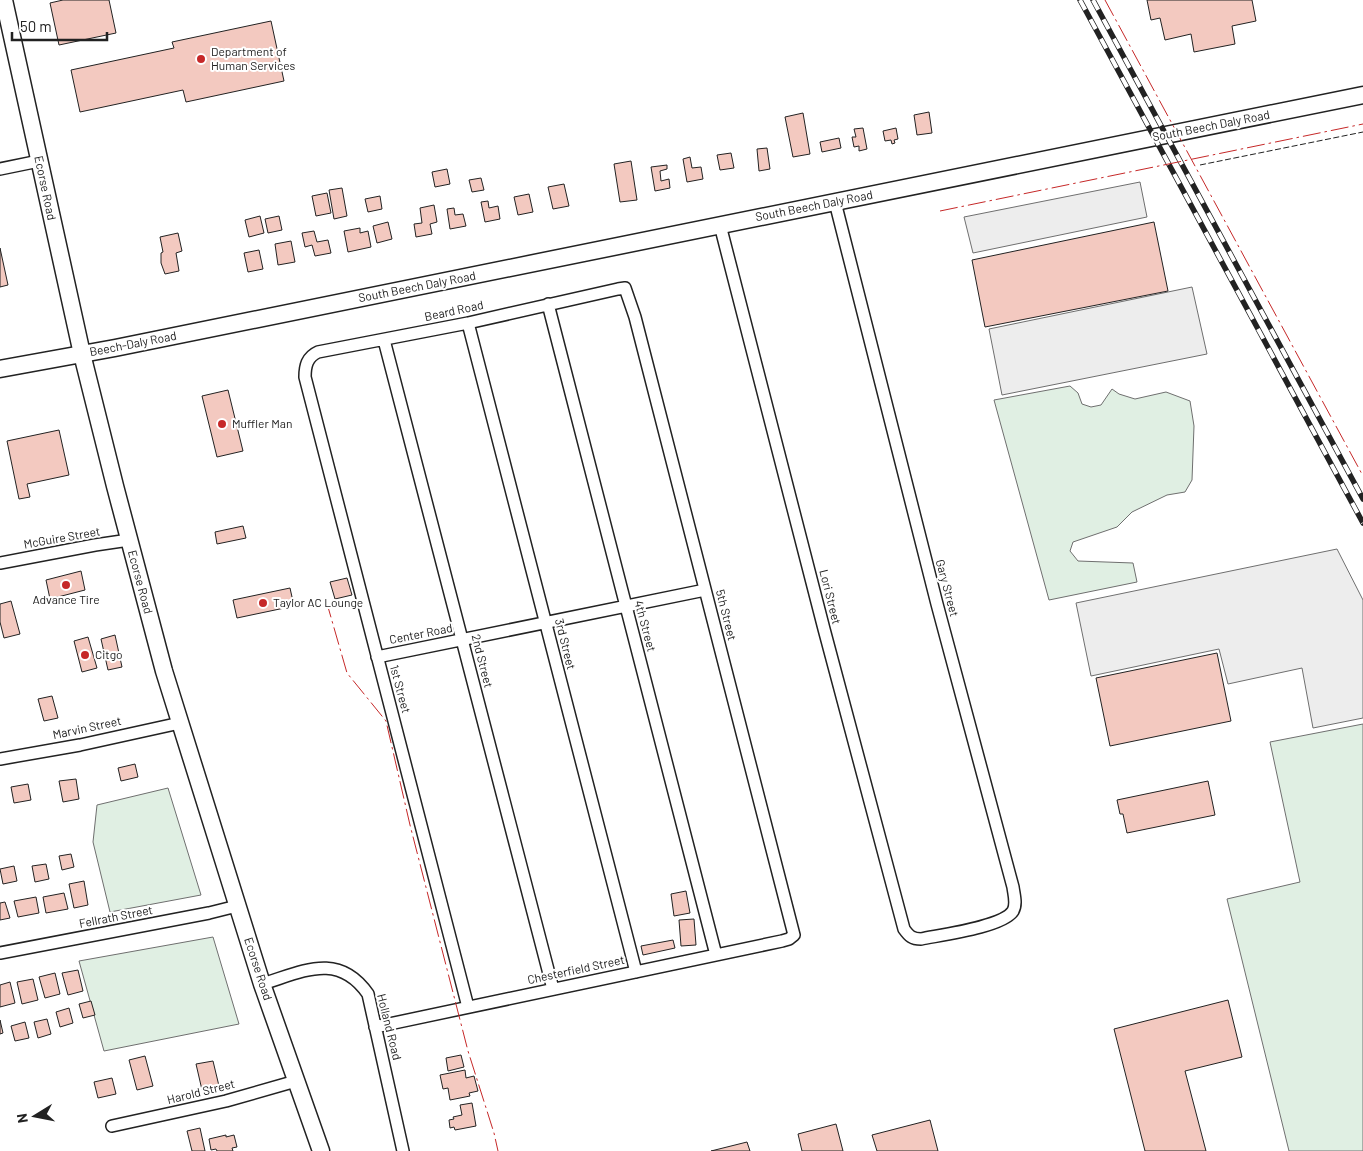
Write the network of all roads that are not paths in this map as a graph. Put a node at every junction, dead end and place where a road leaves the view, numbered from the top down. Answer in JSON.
{"nodes":[{"id":1,"x":4,"y":0,"type":"edge"},
{"id":2,"x":1363,"y":95,"type":"edge"},
{"id":3,"x":39,"y":161,"type":"junction"},
{"id":4,"x":0,"y":169,"type":"edge"},
{"id":5,"x":835,"y":202,"type":"junction"},
{"id":6,"x":720,"y":225,"type":"junction"},
{"id":7,"x":625,"y":288,"type":"joint"},
{"id":8,"x":548,"y":304,"type":"junction"},
{"id":9,"x":265,"y":318,"type":"joint"},
{"id":10,"x":468,"y":323,"type":"junction"},
{"id":11,"x":384,"y":340,"type":"junction"},
{"id":12,"x":82,"y":354,"type":"junction"},
{"id":13,"x":0,"y":369,"type":"edge"},
{"id":14,"x":305,"y":377,"type":"joint"},
{"id":15,"x":129,"y":540,"type":"junction"},
{"id":16,"x":0,"y":563,"type":"edge"},
{"id":17,"x":705,"y":590,"type":"junction"},
{"id":18,"x":625,"y":606,"type":"junction"},
{"id":19,"x":546,"y":623,"type":"junction"},
{"id":20,"x":462,"y":640,"type":"junction"},
{"id":21,"x":377,"y":657,"type":"junction"},
{"id":22,"x":180,"y":723,"type":"junction"},
{"id":23,"x":0,"y":760,"type":"edge"},
{"id":24,"x":237,"y":906,"type":"junction"},
{"id":25,"x":946,"y":934,"type":"joint"},
{"id":26,"x":782,"y":941,"type":"joint"},
{"id":27,"x":0,"y":953,"type":"edge"},
{"id":28,"x":716,"y":955,"type":"junction"},
{"id":29,"x":636,"y":972,"type":"junction"},
{"id":30,"x":262,"y":984,"type":"junction"},
{"id":31,"x":553,"y":989,"type":"junction"},
{"id":32,"x":468,"y":1007,"type":"junction"},
{"id":33,"x":376,"y":1027,"type":"junction"},
{"id":34,"x":296,"y":1081,"type":"junction"},
{"id":35,"x":112,"y":1126,"type":"dead end"},
{"id":36,"x":321,"y":1151,"type":"edge"},
{"id":37,"x":403,"y":1151,"type":"edge"}],
"edges":[{"from":1,"to":3,"type":"street","name":"Ecorse Road"},
{"from":2,"to":5,"type":"street","name":"South Beech Daly Road"},
{"from":3,"to":4,"type":"street"},
{"from":3,"to":12,"type":"street","name":"Ecorse Road"},
{"from":5,"to":6,"type":"street","name":"South Beech Daly Road"},
{"from":5,"to":25,"type":"street","name":"Gary Street"},
{"from":6,"to":9,"type":"street","name":"South Beech Daly Road"},
{"from":6,"to":25,"type":"street","name":"Lori Street"},
{"from":7,"to":8,"type":"street","name":"Beard Road"},
{"from":7,"to":17,"type":"street","name":"5th Street"},
{"from":8,"to":10,"type":"street","name":"Beard Road"},
{"from":8,"to":18,"type":"street","name":"4th Street"},
{"from":9,"to":12,"type":"street","name":"Beech-Daly Road"},
{"from":10,"to":11,"type":"street","name":"Beard Road"},
{"from":10,"to":19,"type":"street","name":"3rd Street"},
{"from":11,"to":14,"type":"street","name":"Beard Road"},
{"from":11,"to":20,"type":"street","name":"2nd Street"},
{"from":12,"to":13,"type":"street","name":"Beech-Daly Road"},
{"from":12,"to":15,"type":"street","name":"Ecorse Road"},
{"from":14,"to":21,"type":"street","name":"1st Street"},
{"from":15,"to":16,"type":"street","name":"McGuire Street"},
{"from":15,"to":22,"type":"street","name":"Ecorse Road"},
{"from":17,"to":18,"type":"street","name":"Center Road"},
{"from":17,"to":26,"type":"street","name":"5th Street"},
{"from":18,"to":19,"type":"street","name":"Center Road"},
{"from":18,"to":28,"type":"street","name":"4th Street"},
{"from":19,"to":20,"type":"street","name":"Center Road"},
{"from":19,"to":29,"type":"street","name":"3rd Street"},
{"from":20,"to":21,"type":"street","name":"Center Road"},
{"from":20,"to":31,"type":"street","name":"2nd Street"},
{"from":21,"to":32,"type":"street","name":"1st Street"},
{"from":22,"to":23,"type":"street","name":"Marvin Street"},
{"from":22,"to":24,"type":"street","name":"Ecorse Road"},
{"from":24,"to":27,"type":"street","name":"Fellrath Street"},
{"from":24,"to":30,"type":"street","name":"Ecorse Road"},
{"from":26,"to":28,"type":"street","name":"Chesterfield Street"},
{"from":28,"to":29,"type":"street","name":"Chesterfield Street"},
{"from":29,"to":31,"type":"street","name":"Chesterfield Street"},
{"from":30,"to":33,"type":"street","name":"Holland Road"},
{"from":30,"to":34,"type":"street","name":"Ecorse Road"},
{"from":31,"to":32,"type":"street","name":"Chesterfield Street"},
{"from":32,"to":33,"type":"street","name":"Chesterfield Street"},
{"from":33,"to":37,"type":"street","name":"Holland Road"},
{"from":34,"to":35,"type":"street","name":"Harold Street"},
{"from":34,"to":36,"type":"street","name":"Ecorse Road"}]}
